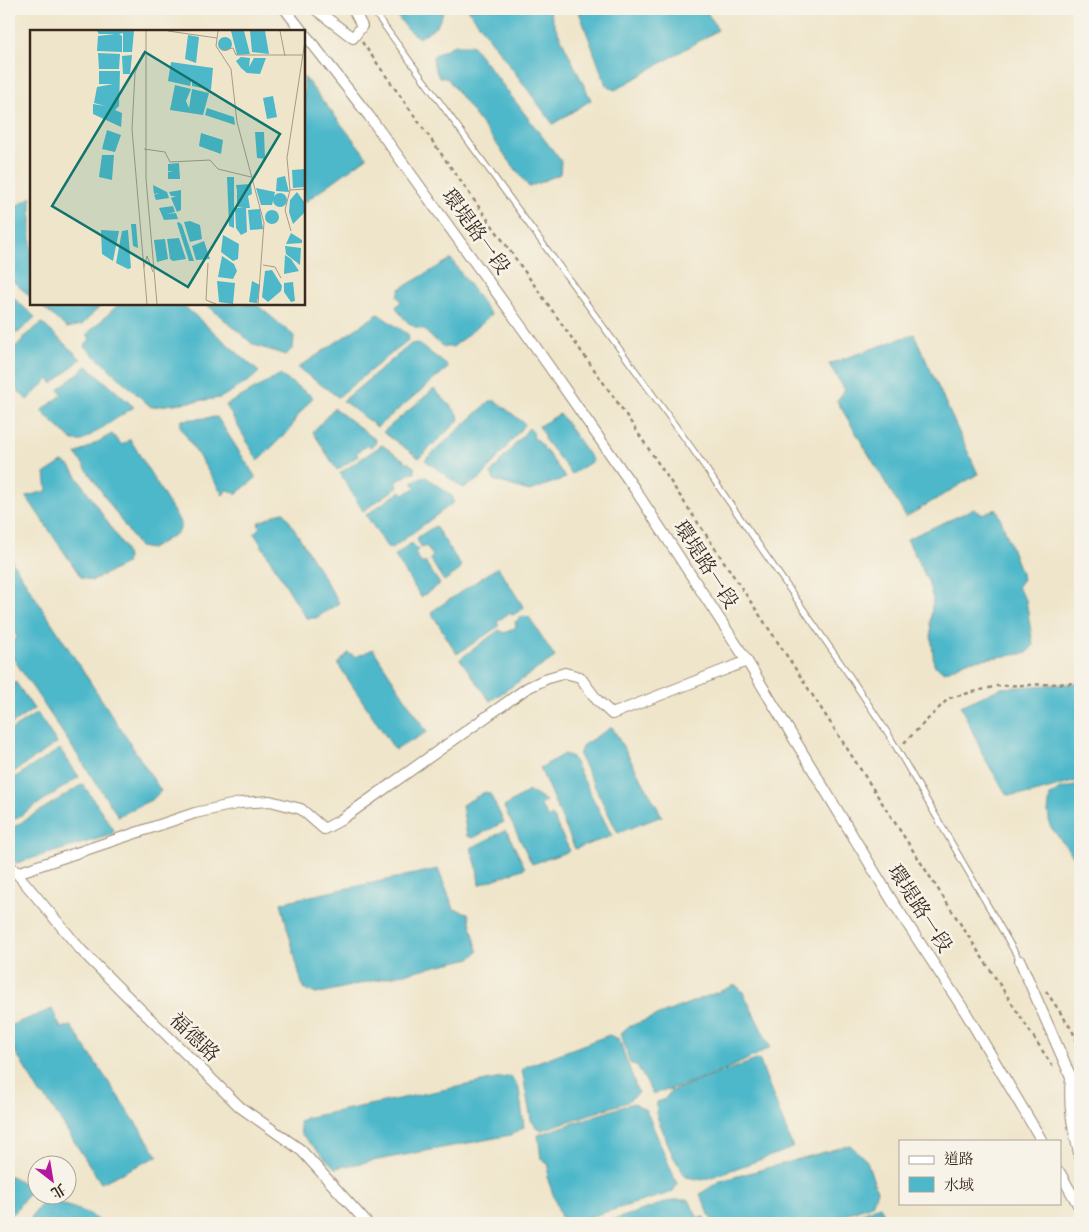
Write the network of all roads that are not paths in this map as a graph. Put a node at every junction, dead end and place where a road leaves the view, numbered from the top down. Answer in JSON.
{"nodes":[{"id":1,"x":285,"y":9,"type":"edge"},
{"id":2,"x":315,"y":9,"type":"edge"},
{"id":3,"x":353,"y":9,"type":"edge"},
{"id":4,"x":372,"y":9,"type":"edge"},
{"id":5,"x":301,"y":30,"type":"edge"},
{"id":6,"x":305,"y":35,"type":"edge"},
{"id":7,"x":747,"y":661,"type":"junction"},
{"id":8,"x":9,"y":864,"type":"edge"},
{"id":9,"x":17,"y":873,"type":"junction"},
{"id":10,"x":1020,"y":961,"type":"joint"},
{"id":11,"x":1041,"y":1140,"type":"edge"},
{"id":12,"x":1080,"y":1157,"type":"edge"},
{"id":13,"x":1062,"y":1176,"type":"edge"},
{"id":14,"x":1080,"y":1208,"type":"edge"},
{"id":15,"x":367,"y":1223,"type":"edge"}],
"edges":[{"from":1,"to":5,"type":"street","name":"環堤路一段"},
{"from":2,"to":3,"type":"street"},
{"from":4,"to":10,"type":"lane"},
{"from":6,"to":7,"type":"street","name":"環堤路一段"},
{"from":7,"to":9,"type":"street"},
{"from":7,"to":11,"type":"street","name":"環堤路一段"},
{"from":8,"to":9,"type":"street","name":"福德路"},
{"from":9,"to":15,"type":"street","name":"福德路"},
{"from":10,"to":12,"type":"street"},
{"from":13,"to":14,"type":"street"}]}
